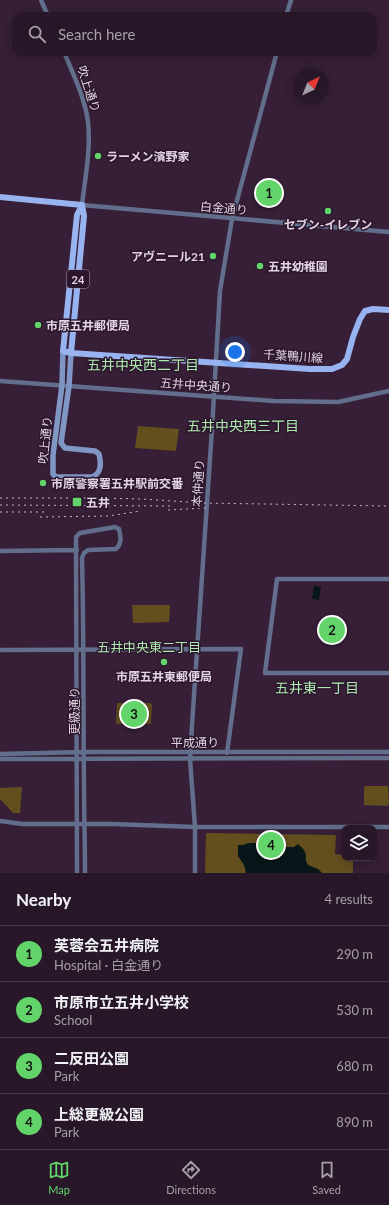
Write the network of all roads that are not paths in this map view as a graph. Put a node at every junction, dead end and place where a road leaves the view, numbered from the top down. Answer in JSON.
{"nodes":[{"id":1,"x":41,"y":0,"type":"edge"},
{"id":2,"x":291,"y":0,"type":"edge"},
{"id":3,"x":46,"y":12,"type":"edge"},
{"id":4,"x":287,"y":12,"type":"edge"},
{"id":5,"x":66,"y":56,"type":"edge"},
{"id":6,"x":276,"y":56,"type":"edge"},
{"id":7,"x":0,"y":197,"type":"edge"},
{"id":8,"x":82,"y":205,"type":"junction"},
{"id":9,"x":232,"y":220,"type":"junction"},
{"id":10,"x":389,"y":232,"type":"edge"},
{"id":11,"x":389,"y":310,"type":"edge"},
{"id":12,"x":63,"y":351,"type":"junction"},
{"id":13,"x":71,"y":353,"type":"junction"},
{"id":14,"x":216,"y":362,"type":"junction"},
{"id":15,"x":0,"y":381,"type":"edge"},
{"id":16,"x":62,"y":386,"type":"junction"},
{"id":17,"x":69,"y":386,"type":"junction"},
{"id":18,"x":389,"y":391,"type":"edge"},
{"id":19,"x":214,"y":397,"type":"junction"},
{"id":20,"x":77,"y":550,"type":"junction"},
{"id":21,"x":0,"y":551,"type":"edge"},
{"id":22,"x":389,"y":579,"type":"edge"},
{"id":23,"x":77,"y":649,"type":"junction"},
{"id":24,"x":84,"y":649,"type":"junction"},
{"id":25,"x":197,"y":649,"type":"junction"},
{"id":26,"x":0,"y":650,"type":"edge"},
{"id":27,"x":389,"y":673,"type":"edge"},
{"id":28,"x":191,"y":750,"type":"junction"},
{"id":29,"x":77,"y":752,"type":"junction"},
{"id":30,"x":84,"y":752,"type":"junction"},
{"id":31,"x":389,"y":752,"type":"edge"},
{"id":32,"x":227,"y":753,"type":"junction"},
{"id":33,"x":0,"y":754,"type":"edge"},
{"id":34,"x":190,"y":758,"type":"junction"},
{"id":35,"x":389,"y":758,"type":"edge"},
{"id":36,"x":0,"y":759,"type":"edge"},
{"id":37,"x":77,"y":759,"type":"junction"},
{"id":38,"x":84,"y":759,"type":"junction"},
{"id":39,"x":0,"y":822,"type":"edge"},
{"id":40,"x":77,"y":824,"type":"junction"},
{"id":41,"x":85,"y":824,"type":"junction"},
{"id":42,"x":195,"y":827,"type":"junction"},
{"id":43,"x":389,"y":828,"type":"edge"},
{"id":44,"x":77,"y":873,"type":"edge"},
{"id":45,"x":85,"y":873,"type":"edge"},
{"id":46,"x":195,"y":873,"type":"edge"}],
"edges":[{"from":1,"to":3,"type":"street"},
{"from":2,"to":4,"type":"street"},
{"from":5,"to":8,"type":"street","name":"吹上通り"},
{"from":6,"to":9,"type":"street","name":"本仲通り"},
{"from":7,"to":8,"type":"main road"},
{"from":8,"to":9,"type":"street","name":"白金通り"},
{"from":8,"to":12,"type":"main road","name":"吹上通り","number":"24"},
{"from":8,"to":13,"type":"main road","name":"吹上通り","number":"24"},
{"from":9,"to":10,"type":"street","name":"白金通り"},
{"from":9,"to":14,"type":"street","name":"本仲通り"},
{"from":11,"to":14,"type":"main road","name":"千葉鴨川線"},
{"from":12,"to":13,"type":"main road","name":"千葉鴨川線"},
{"from":12,"to":16,"type":"main road","name":"吹上通り"},
{"from":13,"to":14,"type":"main road","name":"千葉鴨川線"},
{"from":13,"to":17,"type":"main road","name":"吹上通り"},
{"from":14,"to":19,"type":"street","name":"本仲通り"},
{"from":15,"to":16,"type":"street","name":"五井中央通り"},
{"from":16,"to":17,"type":"street","name":"五井中央通り"},
{"from":16,"to":17,"type":"main road","name":"吹上通り"},
{"from":17,"to":19,"type":"street","name":"五井中央通り"},
{"from":18,"to":19,"type":"street","name":"五井中央通り"},
{"from":19,"to":25,"type":"street","name":"本仲通り"},
{"from":20,"to":21,"type":"street"},
{"from":20,"to":23,"type":"street","name":"更級通り"},
{"from":20,"to":24,"type":"street","name":"更級通り"},
{"from":22,"to":27,"type":"street"},
{"from":23,"to":24,"type":"street"},
{"from":23,"to":26,"type":"street"},
{"from":23,"to":29,"type":"street","name":"更級通り"},
{"from":24,"to":25,"type":"street"},
{"from":24,"to":30,"type":"street","name":"更級通り"},
{"from":25,"to":28,"type":"street","name":"本仲通り"},
{"from":25,"to":32,"type":"street"},
{"from":28,"to":30,"type":"street","name":"平成通り"},
{"from":28,"to":32,"type":"street","name":"平成通り"},
{"from":28,"to":34,"type":"street","name":"本仲通り"},
{"from":29,"to":30,"type":"street","name":"平成通り"},
{"from":29,"to":33,"type":"street","name":"平成通り"},
{"from":29,"to":37,"type":"street","name":"更級通り"},
{"from":30,"to":38,"type":"street","name":"更級通り"},
{"from":31,"to":32,"type":"street","name":"平成通り"},
{"from":34,"to":35,"type":"street","name":"平成通り"},
{"from":34,"to":38,"type":"street","name":"平成通り"},
{"from":34,"to":42,"type":"street","name":"本仲通り"},
{"from":36,"to":37,"type":"street","name":"平成通り"},
{"from":37,"to":38,"type":"street","name":"平成通り"},
{"from":37,"to":40,"type":"street","name":"更級通り"},
{"from":38,"to":41,"type":"street","name":"更級通り"},
{"from":39,"to":40,"type":"street"},
{"from":40,"to":41,"type":"street"},
{"from":40,"to":44,"type":"street","name":"更級通り"},
{"from":41,"to":42,"type":"street"},
{"from":41,"to":45,"type":"street","name":"更級通り"},
{"from":42,"to":43,"type":"street"},
{"from":42,"to":46,"type":"street","name":"本仲通り"}]}
